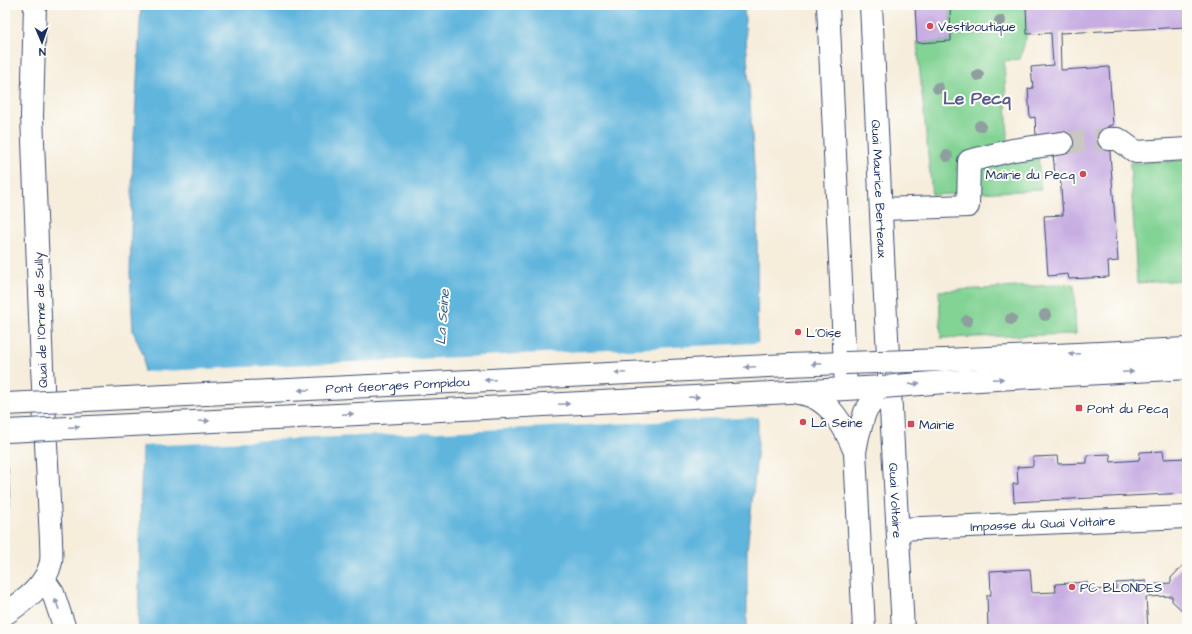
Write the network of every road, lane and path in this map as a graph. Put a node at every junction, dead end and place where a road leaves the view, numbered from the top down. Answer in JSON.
{"nodes":[{"id":1,"x":35,"y":5,"type":"edge"},
{"id":2,"x":828,"y":5,"type":"edge"},
{"id":3,"x":871,"y":5,"type":"edge"},
{"id":4,"x":1109,"y":139,"type":"tunnel mouth"},
{"id":5,"x":1062,"y":143,"type":"tunnel mouth"},
{"id":6,"x":1187,"y":149,"type":"edge"},
{"id":7,"x":882,"y":209,"type":"junction"},
{"id":8,"x":1187,"y":349,"type":"edge"},
{"id":9,"x":845,"y":363,"type":"junction"},
{"id":10,"x":1187,"y":368,"type":"edge"},
{"id":11,"x":887,"y":380,"type":"junction"},
{"id":12,"x":846,"y":388,"type":"junction"},
{"id":13,"x":789,"y":392,"type":"junction"},
{"id":14,"x":6,"y":404,"type":"edge"},
{"id":15,"x":6,"y":431,"type":"edge"},
{"id":16,"x":855,"y":452,"type":"junction"},
{"id":17,"x":1187,"y":516,"type":"edge"},
{"id":18,"x":898,"y":528,"type":"junction"},
{"id":19,"x":44,"y":580,"type":"junction"},
{"id":20,"x":5,"y":614,"type":"edge"},
{"id":21,"x":65,"y":629,"type":"edge"},
{"id":22,"x":864,"y":629,"type":"edge"},
{"id":23,"x":903,"y":629,"type":"edge"}],
"edges":[{"from":1,"to":19,"type":"main road","name":"Quai de l'Orme de Sully"},
{"from":2,"to":9,"type":"main road"},
{"from":3,"to":7,"type":"main road","name":"Quai Maurice Berteaux"},
{"from":4,"to":6,"type":"main road"},
{"from":5,"to":7,"type":"main road"},
{"from":7,"to":11,"type":"main road","name":"Quai Maurice Berteaux"},
{"from":8,"to":9,"type":"main road","name":"Pont Georges Pompidou","one_way":true,"bridge":true},
{"from":9,"to":12,"type":"main road"},
{"from":9,"to":14,"type":"main road","name":"Pont Georges Pompidou","one_way":true,"bridge":true},
{"from":11,"to":10,"type":"main road","one_way":true,"bridge":true},
{"from":11,"to":12,"type":"main road"},
{"from":11,"to":16,"type":"main road"},
{"from":11,"to":18,"type":"main road","name":"Quai Voltaire"},
{"from":12,"to":13,"type":"main road"},
{"from":15,"to":13,"type":"main road","name":"Pont Georges Pompidou","one_way":true,"bridge":true},
{"from":13,"to":16,"type":"main road"},
{"from":16,"to":22,"type":"main road"},
{"from":17,"to":18,"type":"main road","name":"Impasse du Quai Voltaire"},
{"from":18,"to":23,"type":"main road","name":"Quai Voltaire"},
{"from":19,"to":20,"type":"main road"},
{"from":21,"to":19,"type":"main road","one_way":true}]}
